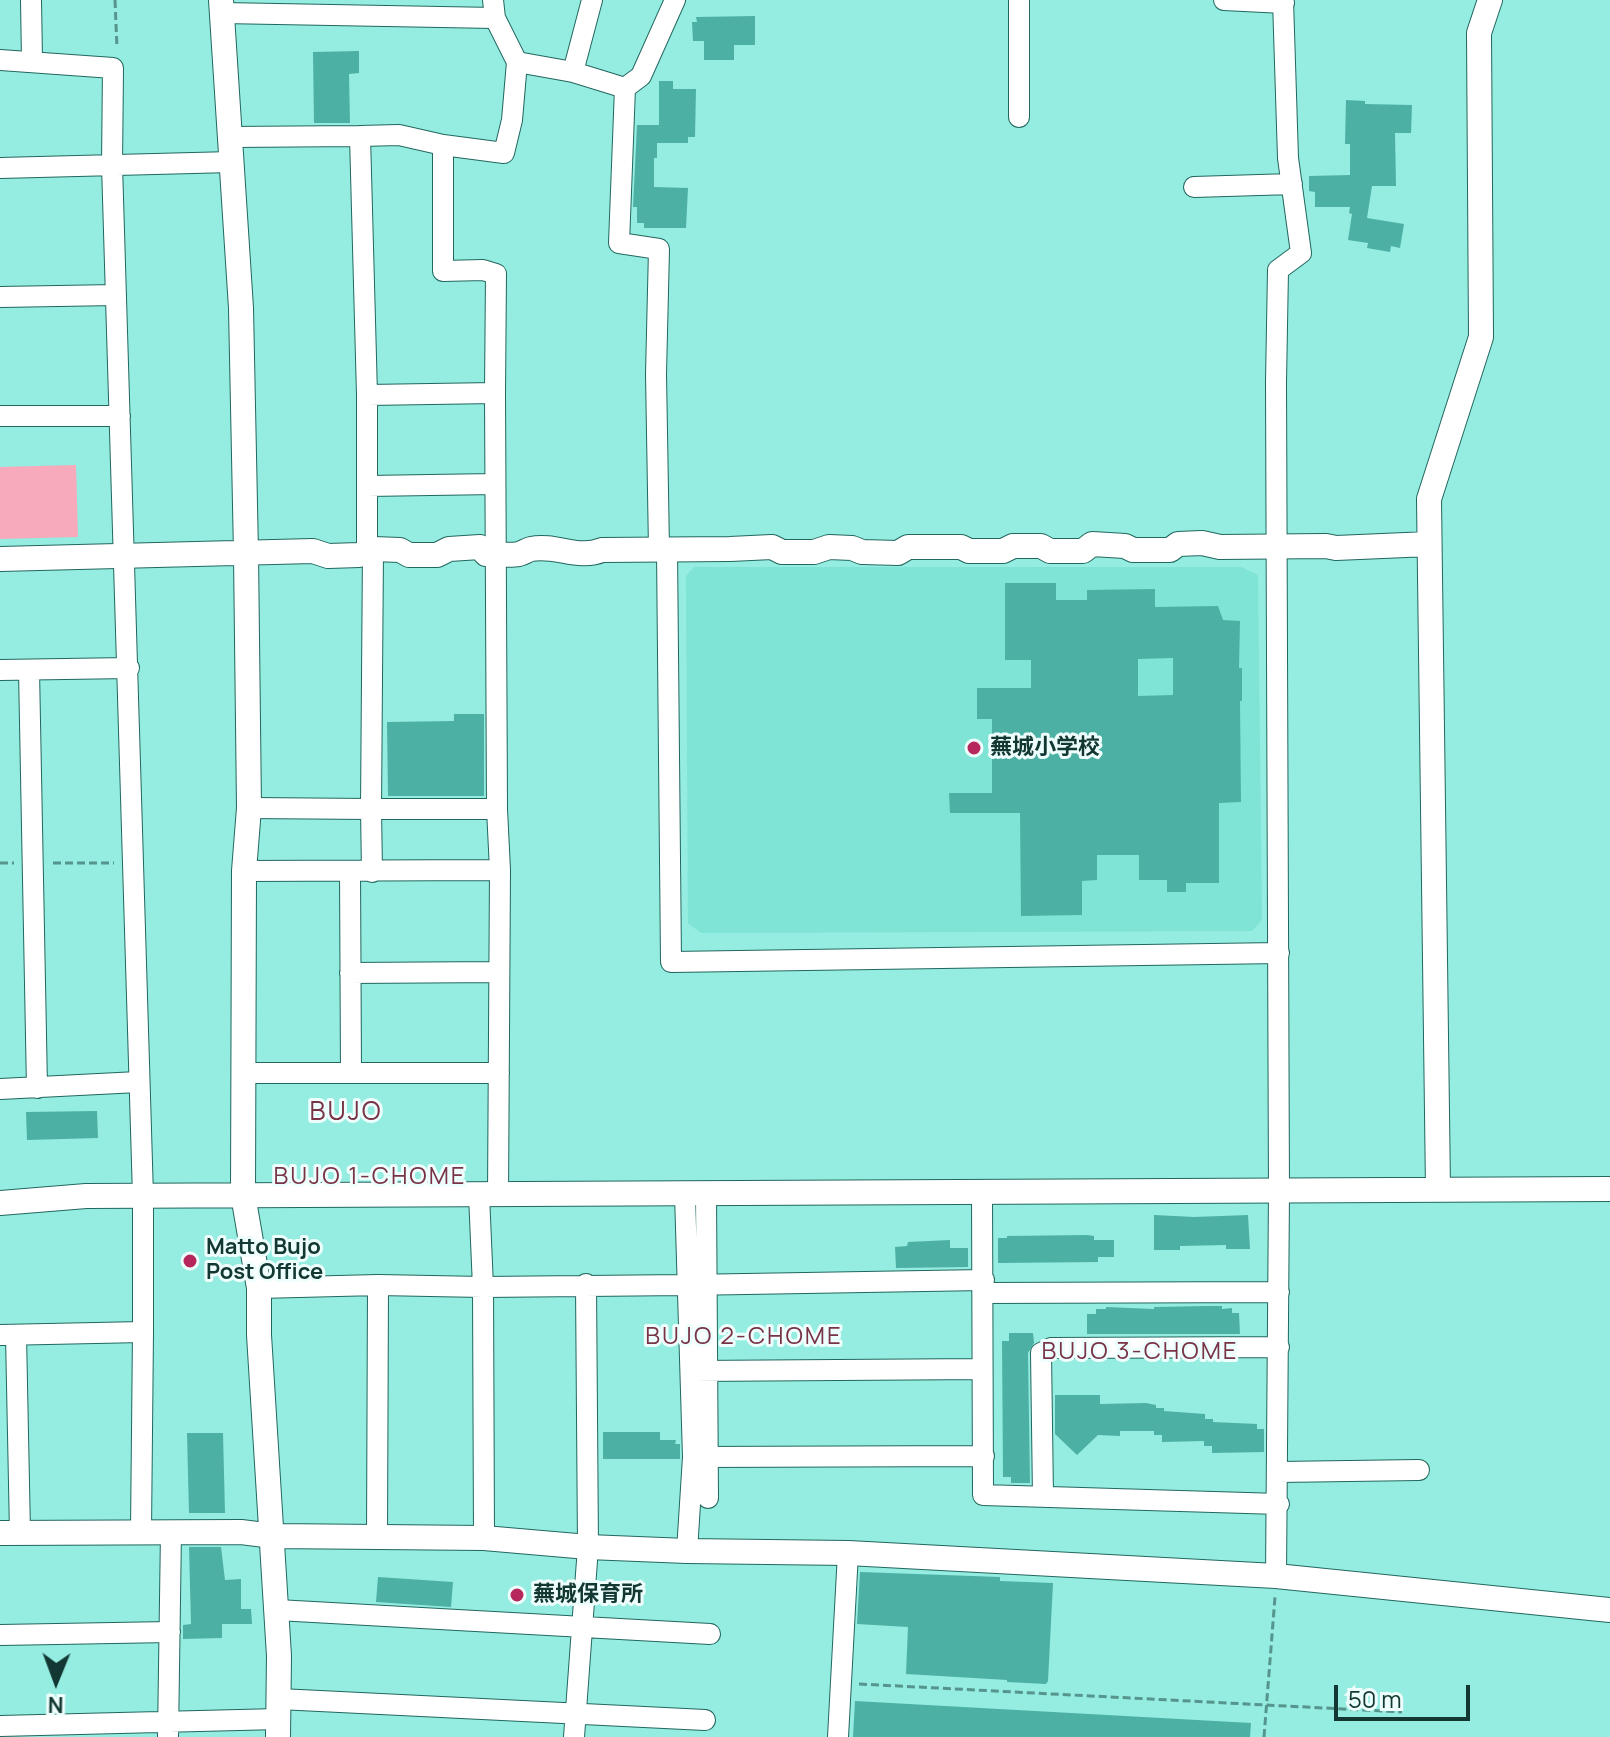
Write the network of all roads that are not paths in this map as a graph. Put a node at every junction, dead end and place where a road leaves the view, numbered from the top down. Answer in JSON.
{"nodes":[{"id":1,"x":31,"y":0,"type":"edge"},
{"id":2,"x":592,"y":0,"type":"edge"},
{"id":3,"x":675,"y":0,"type":"edge"},
{"id":4,"x":1019,"y":0,"type":"edge"},
{"id":5,"x":1224,"y":0,"type":"edge"},
{"id":6,"x":1490,"y":0,"type":"edge"},
{"id":7,"x":1283,"y":1,"type":"edge"},
{"id":8,"x":222,"y":6,"type":"edge"},
{"id":9,"x":315,"y":7,"type":"edge"},
{"id":10,"x":494,"y":9,"type":"edge"},
{"id":11,"x":0,"y":60,"type":"edge"},
{"id":12,"x":32,"y":60,"type":"junction"},
{"id":13,"x":517,"y":62,"type":"junction"},
{"id":14,"x":573,"y":72,"type":"junction"},
{"id":15,"x":625,"y":88,"type":"junction"},
{"id":16,"x":1019,"y":117,"type":"dead end"},
{"id":17,"x":360,"y":136,"type":"junction"},
{"id":18,"x":230,"y":137,"type":"junction"},
{"id":19,"x":443,"y":145,"type":"junction"},
{"id":20,"x":232,"y":162,"type":"junction"},
{"id":21,"x":112,"y":165,"type":"junction"},
{"id":22,"x":0,"y":168,"type":"edge"},
{"id":23,"x":1292,"y":184,"type":"junction"},
{"id":24,"x":1194,"y":187,"type":"dead end"},
{"id":25,"x":116,"y":295,"type":"junction"},
{"id":26,"x":0,"y":297,"type":"edge"},
{"id":27,"x":495,"y":393,"type":"junction"},
{"id":28,"x":367,"y":395,"type":"junction"},
{"id":29,"x":0,"y":416,"type":"edge"},
{"id":30,"x":120,"y":416,"type":"junction"},
{"id":31,"x":495,"y":484,"type":"junction"},
{"id":32,"x":367,"y":486,"type":"junction"},
{"id":33,"x":1429,"y":544,"type":"junction"},
{"id":34,"x":1275,"y":548,"type":"junction"},
{"id":35,"x":370,"y":550,"type":"junction"},
{"id":36,"x":663,"y":550,"type":"junction"},
{"id":37,"x":246,"y":554,"type":"junction"},
{"id":38,"x":497,"y":554,"type":"junction"},
{"id":39,"x":124,"y":556,"type":"junction"},
{"id":40,"x":0,"y":559,"type":"edge"},
{"id":41,"x":129,"y":668,"type":"junction"},
{"id":42,"x":0,"y":670,"type":"edge"},
{"id":43,"x":29,"y":670,"type":"junction"},
{"id":44,"x":249,"y":808,"type":"junction"},
{"id":45,"x":371,"y":809,"type":"junction"},
{"id":46,"x":497,"y":809,"type":"junction"},
{"id":47,"x":500,"y":870,"type":"junction"},
{"id":48,"x":244,"y":871,"type":"junction"},
{"id":49,"x":350,"y":872,"type":"junction"},
{"id":50,"x":372,"y":872,"type":"junction"},
{"id":51,"x":1279,"y":953,"type":"junction"},
{"id":52,"x":499,"y":972,"type":"junction"},
{"id":53,"x":350,"y":973,"type":"junction"},
{"id":54,"x":244,"y":1073,"type":"junction"},
{"id":55,"x":351,"y":1073,"type":"junction"},
{"id":56,"x":499,"y":1073,"type":"junction"},
{"id":57,"x":138,"y":1082,"type":"junction"},
{"id":58,"x":37,"y":1088,"type":"junction"},
{"id":59,"x":0,"y":1089,"type":"edge"},
{"id":60,"x":1438,"y":1189,"type":"junction"},
{"id":61,"x":1610,"y":1189,"type":"edge"},
{"id":62,"x":982,"y":1192,"type":"junction"},
{"id":63,"x":1279,"y":1192,"type":"junction"},
{"id":64,"x":243,"y":1195,"type":"junction"},
{"id":65,"x":696,"y":1195,"type":"junction"},
{"id":66,"x":143,"y":1196,"type":"junction"},
{"id":67,"x":489,"y":1196,"type":"junction"},
{"id":68,"x":0,"y":1203,"type":"edge"},
{"id":69,"x":586,"y":1284,"type":"junction"},
{"id":70,"x":378,"y":1285,"type":"junction"},
{"id":71,"x":696,"y":1285,"type":"junction"},
{"id":72,"x":984,"y":1286,"type":"junction"},
{"id":73,"x":483,"y":1287,"type":"junction"},
{"id":74,"x":259,"y":1288,"type":"junction"},
{"id":75,"x":1279,"y":1292,"type":"junction"},
{"id":76,"x":143,"y":1332,"type":"junction"},
{"id":77,"x":8,"y":1335,"type":"edge"},
{"id":78,"x":1279,"y":1347,"type":"junction"},
{"id":79,"x":982,"y":1369,"type":"junction"},
{"id":80,"x":700,"y":1371,"type":"junction"},
{"id":81,"x":984,"y":1456,"type":"junction"},
{"id":82,"x":702,"y":1457,"type":"junction"},
{"id":83,"x":1419,"y":1470,"type":"dead end"},
{"id":84,"x":1279,"y":1472,"type":"junction"},
{"id":85,"x":1043,"y":1497,"type":"junction"},
{"id":86,"x":708,"y":1498,"type":"dead end"},
{"id":87,"x":1279,"y":1504,"type":"junction"},
{"id":88,"x":141,"y":1531,"type":"junction"},
{"id":89,"x":171,"y":1531,"type":"junction"},
{"id":90,"x":10,"y":1533,"type":"edge"},
{"id":91,"x":273,"y":1536,"type":"junction"},
{"id":92,"x":377,"y":1537,"type":"junction"},
{"id":93,"x":484,"y":1538,"type":"junction"},
{"id":94,"x":588,"y":1547,"type":"junction"},
{"id":95,"x":687,"y":1551,"type":"junction"},
{"id":96,"x":848,"y":1553,"type":"junction"},
{"id":97,"x":1276,"y":1576,"type":"junction"},
{"id":98,"x":277,"y":1610,"type":"junction"},
{"id":99,"x":1610,"y":1610,"type":"edge"},
{"id":100,"x":582,"y":1627,"type":"junction"},
{"id":101,"x":170,"y":1632,"type":"junction"},
{"id":102,"x":710,"y":1634,"type":"dead end"},
{"id":103,"x":0,"y":1635,"type":"edge"},
{"id":104,"x":576,"y":1715,"type":"junction"},
{"id":105,"x":279,"y":1718,"type":"edge"},
{"id":106,"x":705,"y":1720,"type":"dead end"},
{"id":107,"x":0,"y":1726,"type":"edge"},
{"id":108,"x":168,"y":1730,"type":"edge"},
{"id":109,"x":574,"y":1737,"type":"edge"},
{"id":110,"x":838,"y":1737,"type":"edge"}],
"edges":[{"from":1,"to":12,"type":"street"},
{"from":2,"to":14,"type":"street"},
{"from":3,"to":15,"type":"street"},
{"from":4,"to":16,"type":"street"},
{"from":5,"to":7,"type":"street"},
{"from":6,"to":33,"type":"street"},
{"from":7,"to":23,"type":"street"},
{"from":8,"to":9,"type":"street"},
{"from":8,"to":18,"type":"street"},
{"from":9,"to":10,"type":"street"},
{"from":10,"to":13,"type":"street"},
{"from":11,"to":12,"type":"street"},
{"from":12,"to":21,"type":"street"},
{"from":13,"to":14,"type":"street"},
{"from":13,"to":19,"type":"street"},
{"from":14,"to":15,"type":"street"},
{"from":15,"to":36,"type":"street"},
{"from":17,"to":18,"type":"street"},
{"from":17,"to":19,"type":"street"},
{"from":17,"to":28,"type":"street"},
{"from":18,"to":20,"type":"street"},
{"from":19,"to":27,"type":"street"},
{"from":20,"to":21,"type":"street"},
{"from":20,"to":37,"type":"street"},
{"from":21,"to":22,"type":"street"},
{"from":21,"to":25,"type":"street"},
{"from":23,"to":24,"type":"street"},
{"from":23,"to":34,"type":"street"},
{"from":25,"to":26,"type":"street"},
{"from":25,"to":30,"type":"street"},
{"from":27,"to":28,"type":"street"},
{"from":27,"to":31,"type":"street"},
{"from":28,"to":32,"type":"street"},
{"from":29,"to":30,"type":"street"},
{"from":30,"to":39,"type":"street"},
{"from":31,"to":32,"type":"street"},
{"from":31,"to":38,"type":"street"},
{"from":32,"to":35,"type":"street"},
{"from":33,"to":34,"type":"street"},
{"from":33,"to":60,"type":"street"},
{"from":34,"to":36,"type":"street"},
{"from":34,"to":51,"type":"street"},
{"from":35,"to":37,"type":"street"},
{"from":35,"to":38,"type":"street"},
{"from":35,"to":45,"type":"street"},
{"from":36,"to":38,"type":"street"},
{"from":36,"to":51,"type":"street"},
{"from":37,"to":39,"type":"street"},
{"from":37,"to":44,"type":"street"},
{"from":38,"to":46,"type":"street"},
{"from":39,"to":40,"type":"street"},
{"from":39,"to":41,"type":"street"},
{"from":41,"to":43,"type":"street"},
{"from":41,"to":57,"type":"street"},
{"from":42,"to":43,"type":"street"},
{"from":43,"to":58,"type":"street"},
{"from":44,"to":45,"type":"street"},
{"from":44,"to":48,"type":"street"},
{"from":45,"to":46,"type":"street"},
{"from":45,"to":50,"type":"street"},
{"from":46,"to":47,"type":"street"},
{"from":47,"to":50,"type":"street"},
{"from":47,"to":52,"type":"street"},
{"from":48,"to":49,"type":"street"},
{"from":48,"to":54,"type":"street"},
{"from":49,"to":50,"type":"street"},
{"from":49,"to":53,"type":"street"},
{"from":51,"to":63,"type":"street"},
{"from":52,"to":53,"type":"street"},
{"from":52,"to":56,"type":"street"},
{"from":53,"to":55,"type":"street"},
{"from":54,"to":55,"type":"street"},
{"from":54,"to":64,"type":"street"},
{"from":55,"to":56,"type":"street"},
{"from":56,"to":67,"type":"street"},
{"from":57,"to":58,"type":"street"},
{"from":57,"to":66,"type":"street"},
{"from":58,"to":59,"type":"street"},
{"from":60,"to":61,"type":"street"},
{"from":60,"to":63,"type":"street"},
{"from":62,"to":63,"type":"street"},
{"from":62,"to":65,"type":"street"},
{"from":62,"to":72,"type":"street"},
{"from":63,"to":75,"type":"street"},
{"from":64,"to":66,"type":"street"},
{"from":64,"to":67,"type":"street"},
{"from":64,"to":74,"type":"street"},
{"from":65,"to":67,"type":"street"},
{"from":65,"to":71,"type":"street"},
{"from":66,"to":68,"type":"street"},
{"from":66,"to":76,"type":"street"},
{"from":67,"to":73,"type":"street"},
{"from":69,"to":71,"type":"street"},
{"from":69,"to":73,"type":"street"},
{"from":69,"to":94,"type":"street"},
{"from":70,"to":73,"type":"street"},
{"from":70,"to":74,"type":"street"},
{"from":70,"to":92,"type":"street"},
{"from":71,"to":72,"type":"street"},
{"from":71,"to":80,"type":"street"},
{"from":72,"to":75,"type":"street"},
{"from":72,"to":79,"type":"street"},
{"from":73,"to":93,"type":"street"},
{"from":74,"to":91,"type":"street"},
{"from":75,"to":78,"type":"street"},
{"from":76,"to":77,"type":"street"},
{"from":76,"to":88,"type":"street"},
{"from":77,"to":90,"type":"street"},
{"from":78,"to":84,"type":"street"},
{"from":78,"to":85,"type":"street"},
{"from":79,"to":80,"type":"street"},
{"from":79,"to":81,"type":"street"},
{"from":80,"to":82,"type":"street"},
{"from":81,"to":82,"type":"street"},
{"from":81,"to":85,"type":"street"},
{"from":82,"to":86,"type":"street"},
{"from":82,"to":95,"type":"street"},
{"from":83,"to":84,"type":"street"},
{"from":84,"to":87,"type":"street"},
{"from":85,"to":87,"type":"street"},
{"from":87,"to":97,"type":"street"},
{"from":88,"to":89,"type":"street"},
{"from":88,"to":90,"type":"street"},
{"from":89,"to":91,"type":"street"},
{"from":89,"to":101,"type":"street"},
{"from":91,"to":92,"type":"street"},
{"from":91,"to":98,"type":"street"},
{"from":92,"to":93,"type":"street"},
{"from":93,"to":94,"type":"street"},
{"from":94,"to":95,"type":"street"},
{"from":94,"to":100,"type":"street"},
{"from":95,"to":96,"type":"street"},
{"from":96,"to":97,"type":"street"},
{"from":96,"to":110,"type":"street"},
{"from":97,"to":99,"type":"street"},
{"from":98,"to":100,"type":"street"},
{"from":98,"to":105,"type":"street"},
{"from":100,"to":102,"type":"street"},
{"from":100,"to":104,"type":"street"},
{"from":101,"to":103,"type":"street"},
{"from":101,"to":108,"type":"street"},
{"from":104,"to":105,"type":"street"},
{"from":104,"to":106,"type":"street"},
{"from":104,"to":109,"type":"street"},
{"from":105,"to":108,"type":"street"},
{"from":107,"to":108,"type":"street"}]}
